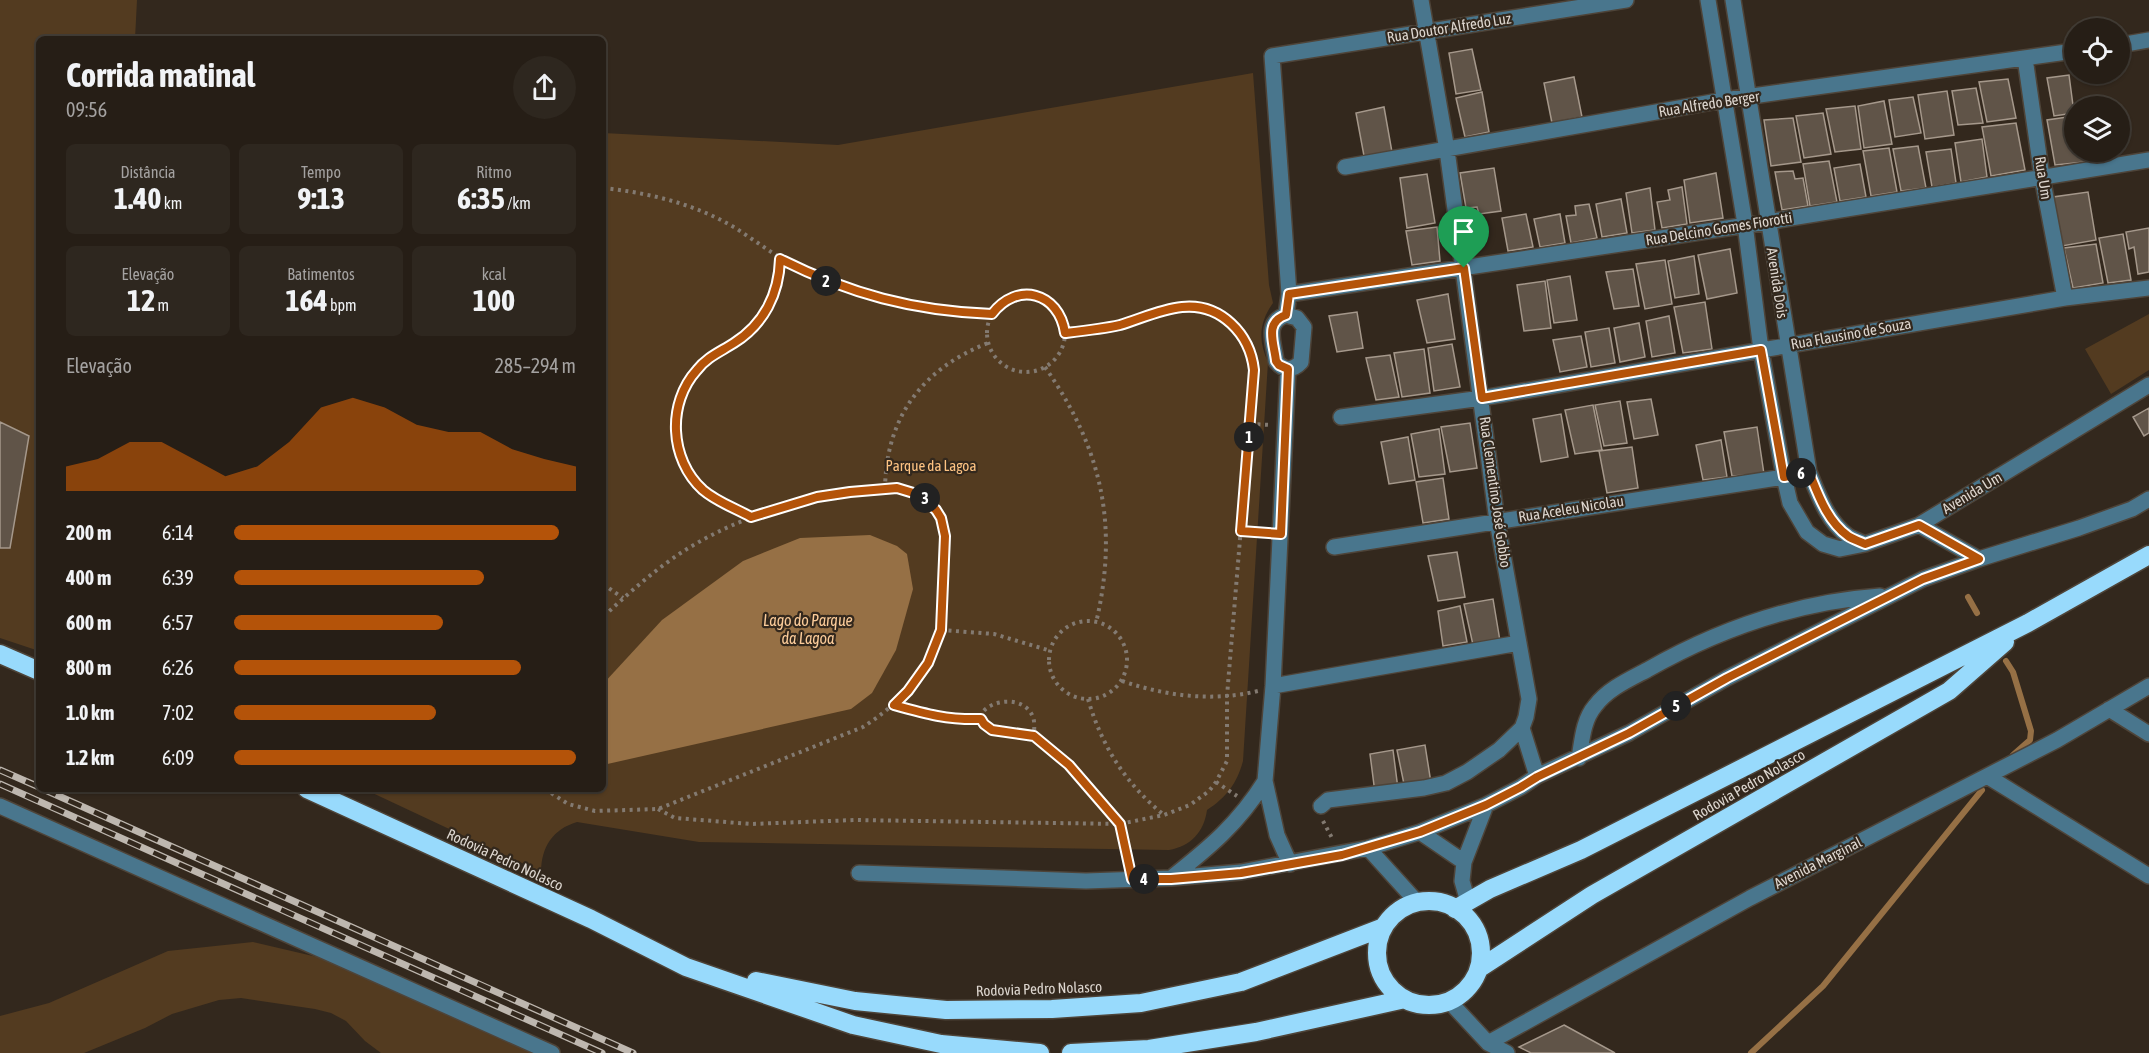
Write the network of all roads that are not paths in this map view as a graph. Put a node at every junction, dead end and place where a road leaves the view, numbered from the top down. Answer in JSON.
{"nodes":[{"id":1,"x":1421,"y":0,"type":"edge"},
{"id":2,"x":1626,"y":0,"type":"edge"},
{"id":3,"x":1708,"y":0,"type":"edge"},
{"id":4,"x":1733,"y":0,"type":"edge"},
{"id":5,"x":1426,"y":31,"type":"junction"},
{"id":6,"x":2149,"y":40,"type":"edge"},
{"id":7,"x":2130,"y":43,"type":"edge"},
{"id":8,"x":2064,"y":52,"type":"edge"},
{"id":9,"x":2025,"y":58,"type":"junction"},
{"id":10,"x":1749,"y":97,"type":"junction"},
{"id":11,"x":1724,"y":100,"type":"junction"},
{"id":12,"x":1447,"y":150,"type":"junction"},
{"id":13,"x":2149,"y":160,"type":"edge"},
{"id":14,"x":1345,"y":167,"type":"dead end"},
{"id":15,"x":2042,"y":177,"type":"junction"},
{"id":16,"x":1767,"y":222,"type":"junction"},
{"id":17,"x":1745,"y":224,"type":"junction"},
{"id":18,"x":1464,"y":268,"type":"junction"},
{"id":19,"x":2149,"y":288,"type":"edge"},
{"id":20,"x":1289,"y":294,"type":"junction"},
{"id":21,"x":2065,"y":298,"type":"junction"},
{"id":22,"x":1286,"y":315,"type":"junction"},
{"id":23,"x":1787,"y":345,"type":"junction"},
{"id":24,"x":1761,"y":350,"type":"junction"},
{"id":25,"x":1288,"y":369,"type":"junction"},
{"id":26,"x":2149,"y":385,"type":"edge"},
{"id":27,"x":1482,"y":398,"type":"junction"},
{"id":28,"x":1341,"y":417,"type":"dead end"},
{"id":29,"x":1809,"y":472,"type":"junction"},
{"id":30,"x":1784,"y":477,"type":"junction"},
{"id":31,"x":2149,"y":499,"type":"edge"},
{"id":32,"x":1497,"y":521,"type":"junction"},
{"id":33,"x":1919,"y":525,"type":"junction"},
{"id":34,"x":1865,"y":544,"type":"junction"},
{"id":35,"x":1334,"y":547,"type":"dead end"},
{"id":36,"x":2149,"y":555,"type":"edge"},
{"id":37,"x":1979,"y":559,"type":"junction"},
{"id":38,"x":1889,"y":595,"type":"junction"},
{"id":39,"x":2028,"y":623,"type":"junction"},
{"id":40,"x":1518,"y":643,"type":"junction"},
{"id":41,"x":0,"y":654,"type":"edge"},
{"id":42,"x":36,"y":670,"type":"edge"},
{"id":43,"x":2149,"y":686,"type":"edge"},
{"id":44,"x":1273,"y":687,"type":"junction"},
{"id":45,"x":2109,"y":709,"type":"junction"},
{"id":46,"x":1522,"y":728,"type":"junction"},
{"id":47,"x":2149,"y":734,"type":"edge"},
{"id":48,"x":1579,"y":758,"type":"junction"},
{"id":49,"x":1987,"y":776,"type":"junction"},
{"id":50,"x":1537,"y":777,"type":"junction"},
{"id":51,"x":1265,"y":781,"type":"junction"},
{"id":52,"x":314,"y":792,"type":"edge"},
{"id":53,"x":1486,"y":805,"type":"junction"},
{"id":54,"x":0,"y":806,"type":"edge"},
{"id":55,"x":1321,"y":806,"type":"road end"},
{"id":56,"x":1420,"y":832,"type":"junction"},
{"id":57,"x":1368,"y":848,"type":"junction"},
{"id":58,"x":1464,"y":862,"type":"junction"},
{"id":59,"x":1290,"y":864,"type":"junction"},
{"id":60,"x":859,"y":873,"type":"dead end"},
{"id":61,"x":2149,"y":876,"type":"edge"},
{"id":62,"x":1171,"y":879,"type":"junction"},
{"id":63,"x":1416,"y":902,"type":"junction"},
{"id":64,"x":1462,"y":906,"type":"junction"},
{"id":65,"x":1384,"y":927,"type":"junction"},
{"id":66,"x":686,"y":967,"type":"junction"},
{"id":67,"x":1480,"y":968,"type":"junction"},
{"id":68,"x":1405,"y":999,"type":"junction"},
{"id":69,"x":1449,"y":1001,"type":"junction"},
{"id":70,"x":1488,"y":1043,"type":"junction"},
{"id":71,"x":552,"y":1053,"type":"edge"},
{"id":72,"x":1040,"y":1053,"type":"edge"},
{"id":73,"x":1071,"y":1053,"type":"edge"},
{"id":74,"x":1507,"y":1053,"type":"edge"}],
"edges":[{"from":1,"to":5,"type":"street","name":"Rua Clementino José Gobbo"},
{"from":2,"to":5,"type":"street","name":"Rua Doutor Alfredo Luz"},
{"from":3,"to":11,"type":"street","name":"Avenida Dois"},
{"from":4,"to":10,"type":"street","name":"Avenida Dois"},
{"from":5,"to":12,"type":"street","name":"Rua Clementino José Gobbo"},
{"from":5,"to":20,"type":"street","name":"Rua Doutor Alfredo Luz"},
{"from":6,"to":7,"type":"street"},
{"from":8,"to":9,"type":"street","name":"Rua Alfredo Berger"},
{"from":9,"to":10,"type":"street","name":"Rua Alfredo Berger"},
{"from":9,"to":15,"type":"street","name":"Rua Um"},
{"from":10,"to":11,"type":"street","name":"Rua Alfredo Berger"},
{"from":10,"to":16,"type":"street","name":"Avenida Dois"},
{"from":11,"to":12,"type":"street","name":"Rua Alfredo Berger"},
{"from":11,"to":17,"type":"street","name":"Avenida Dois"},
{"from":12,"to":14,"type":"street","name":"Rua Alfredo Berger"},
{"from":12,"to":18,"type":"street","name":"Rua Clementino José Gobbo"},
{"from":13,"to":15,"type":"street","name":"Rua Delcino Gomes Fiorotti"},
{"from":15,"to":16,"type":"street","name":"Rua Delcino Gomes Fiorotti"},
{"from":15,"to":21,"type":"street","name":"Rua Um"},
{"from":16,"to":17,"type":"street","name":"Rua Delcino Gomes Fiorotti"},
{"from":16,"to":23,"type":"street","name":"Avenida Dois"},
{"from":17,"to":18,"type":"street","name":"Rua Delcino Gomes Fiorotti"},
{"from":17,"to":24,"type":"street","name":"Avenida Dois"},
{"from":18,"to":20,"type":"street","name":"Rua Delcino Gomes Fiorotti"},
{"from":18,"to":27,"type":"street","name":"Rua Clementino José Gobbo"},
{"from":19,"to":21,"type":"street","name":"Rua Flausino de Souza"},
{"from":20,"to":22,"type":"street"},
{"from":21,"to":23,"type":"street","name":"Rua Flausino de Souza"},
{"from":22,"to":25,"type":"street"},
{"from":22,"to":25,"type":"street"},
{"from":23,"to":24,"type":"street","name":"Rua Flausino de Souza"},
{"from":23,"to":29,"type":"street","name":"Avenida Dois"},
{"from":24,"to":27,"type":"street","name":"Rua Flausino de Souza"},
{"from":24,"to":30,"type":"street","name":"Avenida Dois"},
{"from":25,"to":44,"type":"street"},
{"from":26,"to":33,"type":"street","name":"Avenida Um"},
{"from":27,"to":28,"type":"street","name":"Rua Flausino de Souza"},
{"from":27,"to":32,"type":"street","name":"Rua Clementino José Gobbo"},
{"from":29,"to":30,"type":"street","name":"Rua Aceleu Nicolau"},
{"from":29,"to":34,"type":"street","name":"Avenida Dois"},
{"from":30,"to":32,"type":"street","name":"Rua Aceleu Nicolau"},
{"from":30,"to":34,"type":"street","name":"Avenida Um"},
{"from":31,"to":37,"type":"street"},
{"from":32,"to":35,"type":"street","name":"Rua Aceleu Nicolau"},
{"from":32,"to":40,"type":"street","name":"Rua Clementino José Gobbo"},
{"from":33,"to":34,"type":"street","name":"Avenida Um"},
{"from":33,"to":37,"type":"street"},
{"from":36,"to":39,"type":"highway","name":"Rodovia Pedro Nolasco"},
{"from":37,"to":38,"type":"street"},
{"from":38,"to":48,"type":"street"},
{"from":38,"to":48,"type":"street"},
{"from":39,"to":64,"type":"highway","name":"Rodovia Pedro Nolasco"},
{"from":39,"to":67,"type":"highway","name":"Rodovia Pedro Nolasco"},
{"from":40,"to":44,"type":"street"},
{"from":40,"to":46,"type":"street","name":"Rua Clementino José Gobbo"},
{"from":41,"to":42,"type":"highway"},
{"from":43,"to":45,"type":"street","name":"Avenida Marginal"},
{"from":44,"to":51,"type":"street"},
{"from":45,"to":47,"type":"street"},
{"from":45,"to":49,"type":"street","name":"Avenida Marginal"},
{"from":46,"to":50,"type":"street"},
{"from":46,"to":55,"type":"street"},
{"from":48,"to":50,"type":"street"},
{"from":49,"to":61,"type":"street"},
{"from":49,"to":70,"type":"street","name":"Avenida Marginal"},
{"from":50,"to":53,"type":"street"},
{"from":51,"to":59,"type":"street"},
{"from":51,"to":62,"type":"street"},
{"from":52,"to":66,"type":"highway","name":"Rodovia Pedro Nolasco"},
{"from":53,"to":56,"type":"street"},
{"from":53,"to":58,"type":"street"},
{"from":54,"to":71,"type":"street"},
{"from":56,"to":57,"type":"street"},
{"from":56,"to":58,"type":"street"},
{"from":57,"to":59,"type":"street"},
{"from":57,"to":63,"type":"street"},
{"from":58,"to":64,"type":"street"},
{"from":59,"to":62,"type":"street"},
{"from":60,"to":62,"type":"street"},
{"from":63,"to":64,"type":"highway"},
{"from":63,"to":65,"type":"highway"},
{"from":64,"to":67,"type":"highway"},
{"from":65,"to":66,"type":"highway","name":"Rodovia Pedro Nolasco"},
{"from":65,"to":68,"type":"highway"},
{"from":66,"to":72,"type":"highway","name":"Rodovia Pedro Nolasco"},
{"from":67,"to":69,"type":"highway"},
{"from":68,"to":69,"type":"highway"},
{"from":68,"to":73,"type":"highway"},
{"from":69,"to":70,"type":"street"},
{"from":70,"to":74,"type":"street"}]}
